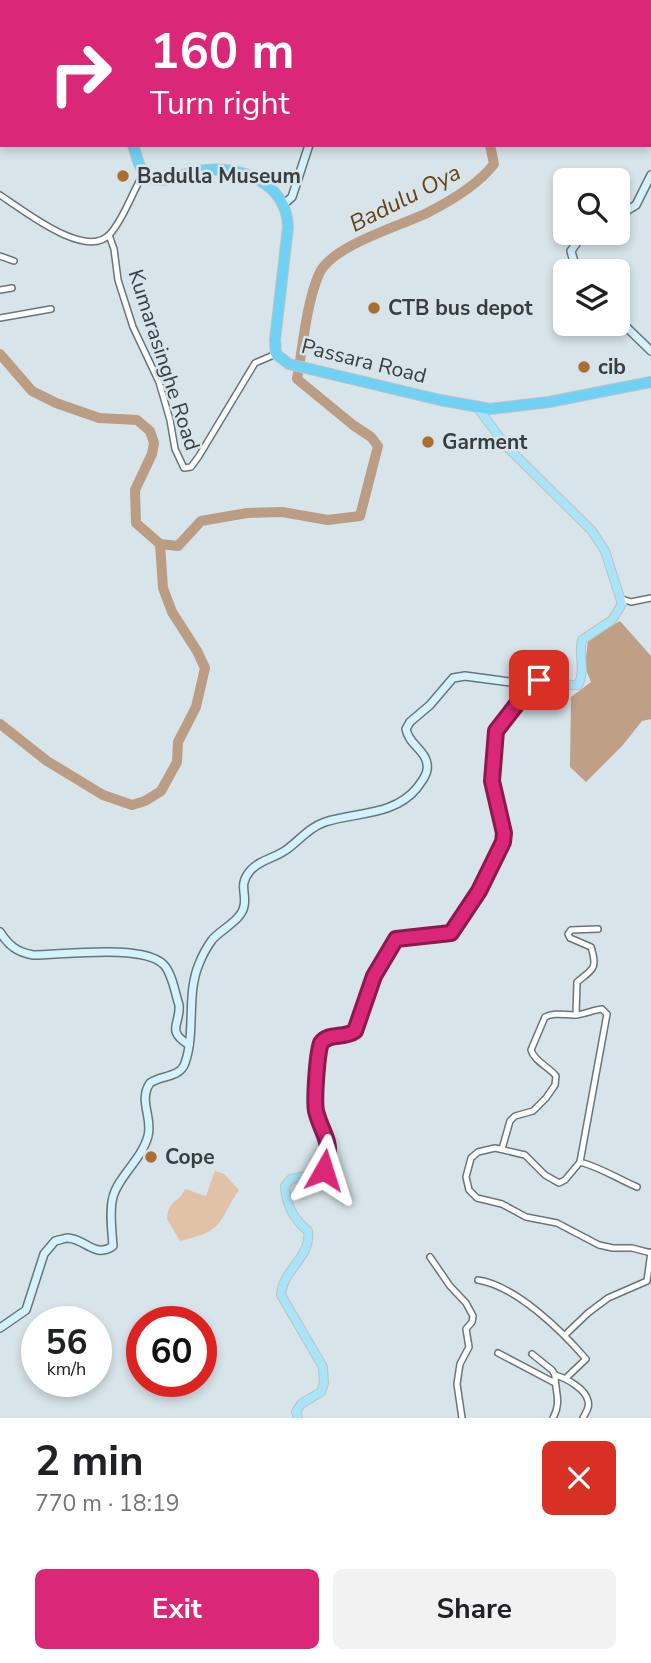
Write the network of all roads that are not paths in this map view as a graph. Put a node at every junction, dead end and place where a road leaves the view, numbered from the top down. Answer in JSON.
{"nodes":[{"id":1,"x":134,"y":147,"type":"edge"},
{"id":2,"x":308,"y":147,"type":"edge"},
{"id":3,"x":144,"y":173,"type":"junction"},
{"id":4,"x":651,"y":176,"type":"edge"},
{"id":5,"x":0,"y":195,"type":"edge"},
{"id":6,"x":283,"y":205,"type":"junction"},
{"id":7,"x":630,"y":209,"type":"edge"},
{"id":8,"x":109,"y":235,"type":"junction"},
{"id":9,"x":0,"y":256,"type":"edge"},
{"id":10,"x":14,"y":261,"type":"dead end"},
{"id":11,"x":12,"y":288,"type":"dead end"},
{"id":12,"x":0,"y":290,"type":"edge"},
{"id":13,"x":51,"y":309,"type":"dead end"},
{"id":14,"x":0,"y":318,"type":"edge"},
{"id":15,"x":630,"y":331,"type":"edge"},
{"id":16,"x":651,"y":351,"type":"edge"},
{"id":17,"x":276,"y":354,"type":"junction"},
{"id":18,"x":651,"y":382,"type":"edge"},
{"id":19,"x":477,"y":407,"type":"junction"},
{"id":20,"x":651,"y":598,"type":"edge"},
{"id":21,"x":622,"y":599,"type":"junction"},
{"id":22,"x":533,"y":685,"type":"junction"},
{"id":23,"x":598,"y":929,"type":"dead end"},
{"id":24,"x":0,"y":932,"type":"edge"},
{"id":25,"x":576,"y":1015,"type":"junction"},
{"id":26,"x":189,"y":1045,"type":"junction"},
{"id":27,"x":502,"y":1149,"type":"junction"},
{"id":28,"x":580,"y":1162,"type":"junction"},
{"id":29,"x":637,"y":1187,"type":"dead end"},
{"id":30,"x":651,"y":1252,"type":"edge"},
{"id":31,"x":430,"y":1257,"type":"dead end"},
{"id":32,"x":478,"y":1280,"type":"dead end"},
{"id":33,"x":0,"y":1328,"type":"edge"},
{"id":34,"x":565,"y":1335,"type":"junction"},
{"id":35,"x":498,"y":1353,"type":"dead end"},
{"id":36,"x":532,"y":1354,"type":"dead end"},
{"id":37,"x":555,"y":1375,"type":"junction"},
{"id":38,"x":566,"y":1378,"type":"junction"},
{"id":39,"x":555,"y":1382,"type":"junction"},
{"id":40,"x":298,"y":1418,"type":"edge"},
{"id":41,"x":463,"y":1418,"type":"edge"},
{"id":42,"x":553,"y":1418,"type":"edge"},
{"id":43,"x":583,"y":1418,"type":"edge"}],
"edges":[{"from":1,"to":3,"type":"highway"},
{"from":2,"to":6,"type":"street"},
{"from":3,"to":6,"type":"highway"},
{"from":3,"to":8,"type":"street"},
{"from":4,"to":7,"type":"street"},
{"from":5,"to":8,"type":"street"},
{"from":6,"to":17,"type":"highway","name":"Passara Road"},
{"from":8,"to":17,"type":"street","name":"Kumarasinghe Road"},
{"from":9,"to":10,"type":"street"},
{"from":11,"to":12,"type":"street"},
{"from":13,"to":14,"type":"street"},
{"from":15,"to":16,"type":"street"},
{"from":17,"to":19,"type":"highway","name":"Passara Road"},
{"from":18,"to":19,"type":"highway","name":"Passara Road"},
{"from":19,"to":21,"type":"main road"},
{"from":20,"to":21,"type":"street"},
{"from":21,"to":22,"type":"main road"},
{"from":22,"to":26,"type":"street"},
{"from":22,"to":40,"type":"main road"},
{"from":23,"to":25,"type":"street"},
{"from":24,"to":26,"type":"street"},
{"from":25,"to":27,"type":"street"},
{"from":25,"to":28,"type":"street"},
{"from":26,"to":33,"type":"street"},
{"from":27,"to":28,"type":"street"},
{"from":27,"to":30,"type":"street"},
{"from":28,"to":29,"type":"street"},
{"from":30,"to":34,"type":"street"},
{"from":31,"to":41,"type":"street"},
{"from":32,"to":34,"type":"street"},
{"from":34,"to":38,"type":"street"},
{"from":35,"to":39,"type":"street"},
{"from":36,"to":37,"type":"street"},
{"from":37,"to":38,"type":"street"},
{"from":37,"to":39,"type":"street"},
{"from":38,"to":43,"type":"street"},
{"from":39,"to":42,"type":"street"}]}
